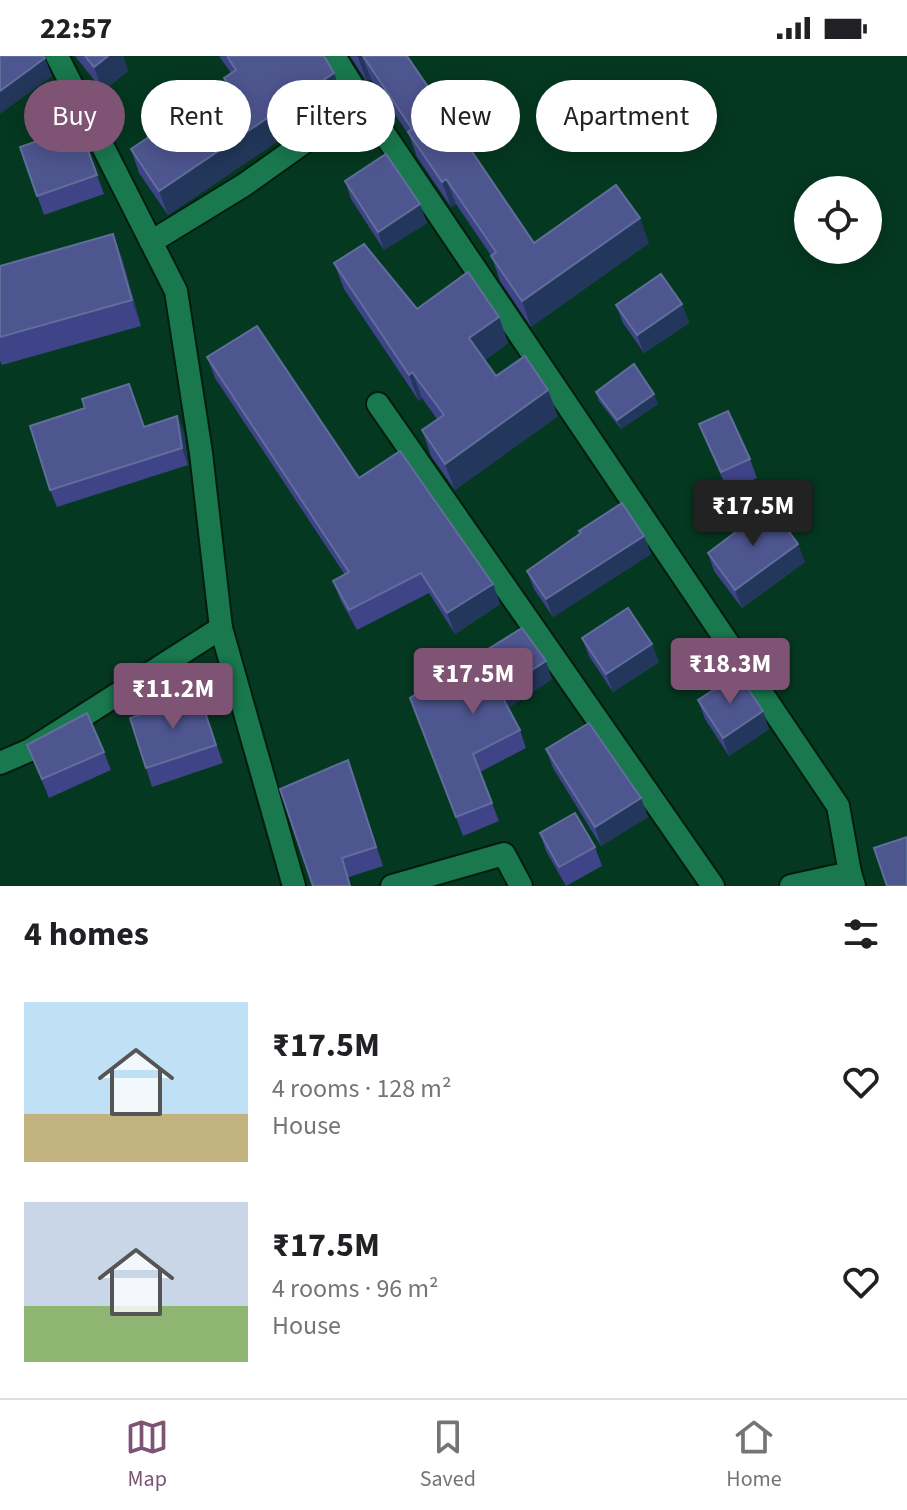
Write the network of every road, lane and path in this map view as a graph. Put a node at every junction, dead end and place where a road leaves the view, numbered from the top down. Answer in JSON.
{"nodes":[{"id":1,"x":57,"y":56,"type":"edge"},
{"id":2,"x":334,"y":56,"type":"edge"},
{"id":3,"x":349,"y":80,"type":"edge"},
{"id":4,"x":395,"y":150,"type":"edge"},
{"id":5,"x":290,"y":152,"type":"edge"},
{"id":6,"x":151,"y":242,"type":"junction"},
{"id":7,"x":378,"y":404,"type":"dead end"},
{"id":8,"x":221,"y":628,"type":"junction"},
{"id":9,"x":0,"y":763,"type":"edge"},
{"id":10,"x":852,"y":880,"type":"edge"},
{"id":11,"x":294,"y":886,"type":"edge"},
{"id":12,"x":392,"y":886,"type":"edge"},
{"id":13,"x":521,"y":886,"type":"edge"},
{"id":14,"x":713,"y":886,"type":"edge"},
{"id":15,"x":791,"y":886,"type":"edge"}],
"edges":[{"from":1,"to":6,"type":"street"},
{"from":2,"to":3,"type":"street"},
{"from":4,"to":10,"type":"street"},
{"from":5,"to":6,"type":"street"},
{"from":6,"to":8,"type":"street"},
{"from":7,"to":14,"type":"street"},
{"from":8,"to":9,"type":"street"},
{"from":8,"to":11,"type":"street"},
{"from":10,"to":15,"type":"street"},
{"from":12,"to":13,"type":"street"}]}
